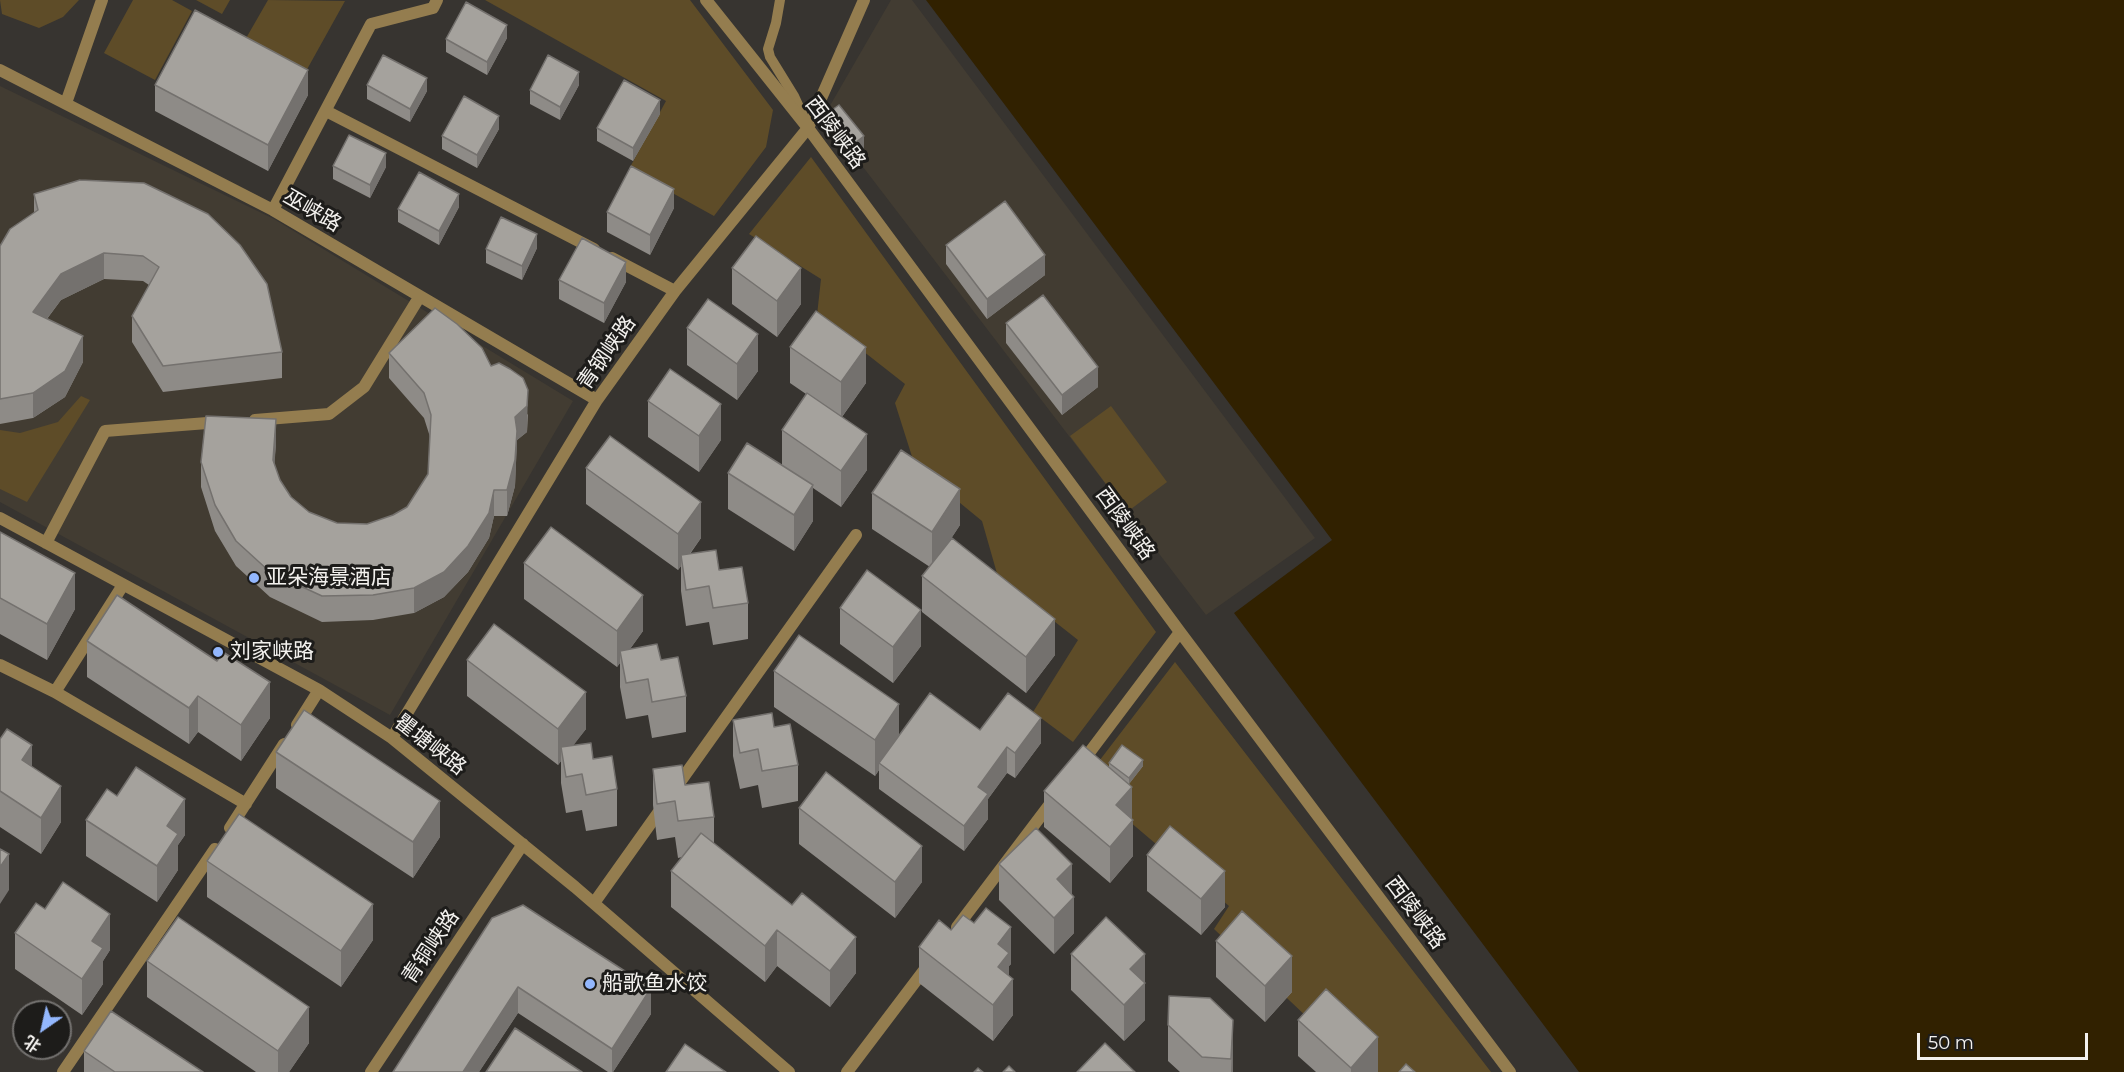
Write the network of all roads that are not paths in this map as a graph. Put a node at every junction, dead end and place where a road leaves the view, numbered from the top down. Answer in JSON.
{"nodes":[{"id":1,"x":102,"y":0,"type":"edge"},
{"id":2,"x":437,"y":0,"type":"edge"},
{"id":3,"x":706,"y":0,"type":"edge"},
{"id":4,"x":780,"y":0,"type":"edge"},
{"id":5,"x":864,"y":0,"type":"edge"},
{"id":6,"x":2,"y":75,"type":"edge"},
{"id":7,"x":66,"y":103,"type":"junction"},
{"id":8,"x":326,"y":111,"type":"junction"},
{"id":9,"x":808,"y":128,"type":"junction"},
{"id":10,"x":273,"y":210,"type":"junction"},
{"id":11,"x":675,"y":291,"type":"junction"},
{"id":12,"x":420,"y":296,"type":"junction"},
{"id":13,"x":597,"y":400,"type":"junction"},
{"id":14,"x":0,"y":518,"type":"edge"},
{"id":15,"x":856,"y":535,"type":"dead end"},
{"id":16,"x":46,"y":543,"type":"junction"},
{"id":17,"x":123,"y":585,"type":"junction"},
{"id":18,"x":1180,"y":632,"type":"junction"},
{"id":19,"x":0,"y":665,"type":"edge"},
{"id":20,"x":319,"y":690,"type":"junction"},
{"id":21,"x":55,"y":692,"type":"junction"},
{"id":22,"x":392,"y":738,"type":"junction"},
{"id":23,"x":1074,"y":772,"type":"edge"},
{"id":24,"x":1060,"y":791,"type":"edge"},
{"id":25,"x":246,"y":804,"type":"junction"},
{"id":26,"x":523,"y":844,"type":"junction"},
{"id":27,"x":594,"y":903,"type":"junction"},
{"id":28,"x":946,"y":941,"type":"edge"},
{"id":29,"x":932,"y":960,"type":"edge"},
{"id":30,"x":63,"y":1072,"type":"edge"},
{"id":31,"x":371,"y":1072,"type":"edge"},
{"id":32,"x":789,"y":1072,"type":"edge"},
{"id":33,"x":847,"y":1072,"type":"edge"},
{"id":34,"x":1510,"y":1072,"type":"edge"}],
"edges":[{"from":1,"to":7,"type":"street"},
{"from":2,"to":8,"type":"street"},
{"from":3,"to":9,"type":"street","name":"西陵峡路"},
{"from":4,"to":9,"type":"lane"},
{"from":5,"to":9,"type":"street","name":"青钢峡路"},
{"from":6,"to":7,"type":"street","name":"巫峡路"},
{"from":7,"to":10,"type":"street","name":"巫峡路"},
{"from":8,"to":10,"type":"street"},
{"from":8,"to":11,"type":"street"},
{"from":9,"to":11,"type":"street","name":"青钢峡路"},
{"from":9,"to":18,"type":"street","name":"西陵峡路"},
{"from":10,"to":12,"type":"street","name":"巫峡路"},
{"from":11,"to":13,"type":"street","name":"青钢峡路"},
{"from":12,"to":13,"type":"street","name":"巫峡路"},
{"from":12,"to":16,"type":"street"},
{"from":13,"to":22,"type":"street","name":"青钢峡路"},
{"from":14,"to":16,"type":"street","name":"瞿塘峡路"},
{"from":15,"to":27,"type":"street"},
{"from":16,"to":17,"type":"street","name":"瞿塘峡路"},
{"from":17,"to":20,"type":"street","name":"瞿塘峡路"},
{"from":17,"to":21,"type":"street"},
{"from":18,"to":23,"type":"street"},
{"from":18,"to":34,"type":"street","name":"西陵峡路"},
{"from":19,"to":21,"type":"street"},
{"from":20,"to":22,"type":"street","name":"瞿塘峡路"},
{"from":20,"to":25,"type":"street"},
{"from":21,"to":25,"type":"street"},
{"from":22,"to":26,"type":"street","name":"瞿塘峡路"},
{"from":24,"to":28,"type":"street"},
{"from":25,"to":30,"type":"street"},
{"from":26,"to":27,"type":"street","name":"瞿塘峡路"},
{"from":26,"to":31,"type":"street","name":"青铜峡路"},
{"from":27,"to":32,"type":"street","name":"瞿塘峡路"},
{"from":29,"to":33,"type":"street"}]}
